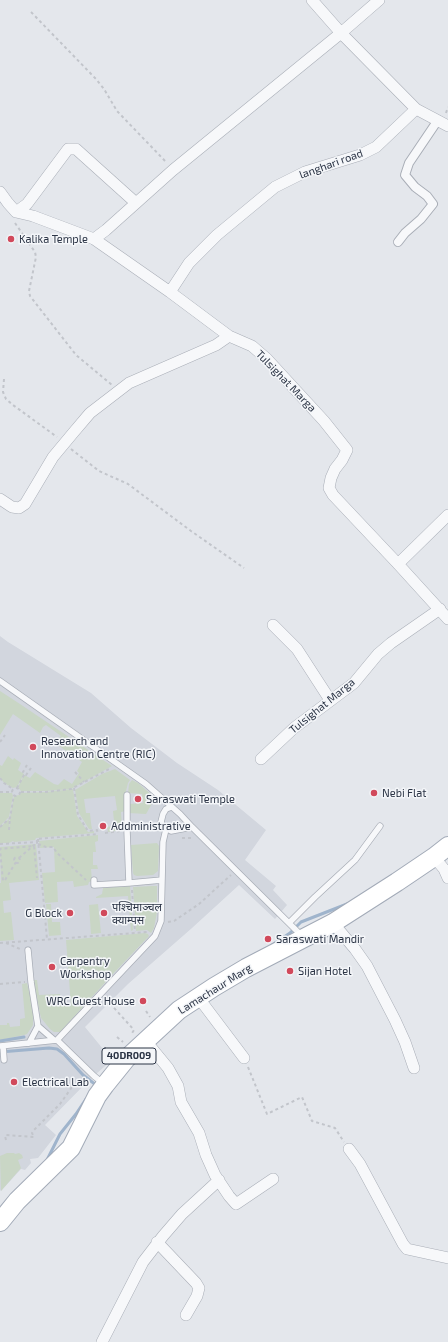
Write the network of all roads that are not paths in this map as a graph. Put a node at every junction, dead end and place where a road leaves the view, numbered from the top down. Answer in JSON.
{"nodes":[{"id":1,"x":312,"y":0,"type":"edge"},
{"id":2,"x":379,"y":0,"type":"edge"},
{"id":3,"x":341,"y":32,"type":"junction"},
{"id":4,"x":416,"y":109,"type":"junction"},
{"id":5,"x":438,"y":120,"type":"junction"},
{"id":6,"x":448,"y":126,"type":"edge"},
{"id":7,"x":0,"y":192,"type":"edge"},
{"id":8,"x":136,"y":204,"type":"junction"},
{"id":9,"x":16,"y":212,"type":"junction"},
{"id":10,"x":94,"y":239,"type":"junction"},
{"id":11,"x":398,"y":242,"type":"dead end"},
{"id":12,"x":170,"y":292,"type":"junction"},
{"id":13,"x":229,"y":336,"type":"junction"},
{"id":14,"x":0,"y":500,"type":"edge"},
{"id":15,"x":448,"y":515,"type":"edge"},
{"id":16,"x":398,"y":564,"type":"junction"},
{"id":17,"x":440,"y":609,"type":"junction"},
{"id":18,"x":448,"y":619,"type":"edge"},
{"id":19,"x":273,"y":625,"type":"dead end"},
{"id":20,"x":0,"y":681,"type":"edge"},
{"id":21,"x":330,"y":700,"type":"junction"},
{"id":22,"x":261,"y":759,"type":"dead end"},
{"id":23,"x":127,"y":795,"type":"dead end"},
{"id":24,"x":172,"y":807,"type":"junction"},
{"id":25,"x":380,"y":826,"type":"dead end"},
{"id":26,"x":192,"y":827,"type":"junction"},
{"id":27,"x":166,"y":829,"type":"junction"},
{"id":28,"x":441,"y":851,"type":"edge"},
{"id":29,"x":448,"y":878,"type":"edge"},
{"id":30,"x":162,"y":880,"type":"junction"},
{"id":31,"x":94,"y":883,"type":"road end"},
{"id":32,"x":130,"y":883,"type":"junction"},
{"id":33,"x":333,"y":922,"type":"junction"},
{"id":34,"x":289,"y":923,"type":"junction"},
{"id":35,"x":303,"y":938,"type":"junction"},
{"id":36,"x":28,"y":950,"type":"road end"},
{"id":37,"x":198,"y":997,"type":"junction"},
{"id":38,"x":38,"y":1026,"type":"junction"},
{"id":39,"x":136,"y":1034,"type":"junction"},
{"id":40,"x":56,"y":1040,"type":"junction"},
{"id":41,"x":29,"y":1043,"type":"junction"},
{"id":42,"x":2,"y":1046,"type":"edge"},
{"id":43,"x":244,"y":1058,"type":"road end"},
{"id":44,"x":4,"y":1060,"type":"dead end"},
{"id":45,"x":414,"y":1068,"type":"dead end"},
{"id":46,"x":105,"y":1085,"type":"junction"},
{"id":47,"x":349,"y":1149,"type":"dead end"},
{"id":48,"x":272,"y":1179,"type":"dead end"},
{"id":49,"x":219,"y":1180,"type":"junction"},
{"id":50,"x":0,"y":1222,"type":"edge"},
{"id":51,"x":158,"y":1242,"type":"junction"},
{"id":52,"x":448,"y":1258,"type":"edge"},
{"id":53,"x":186,"y":1315,"type":"dead end"},
{"id":54,"x":102,"y":1342,"type":"edge"}],
"edges":[{"from":1,"to":3,"type":"street"},
{"from":2,"to":3,"type":"street"},
{"from":3,"to":4,"type":"street"},
{"from":3,"to":8,"type":"street"},
{"from":4,"to":5,"type":"street"},
{"from":4,"to":12,"type":"street","name":"langhari road"},
{"from":5,"to":6,"type":"street"},
{"from":5,"to":11,"type":"street"},
{"from":7,"to":9,"type":"street"},
{"from":8,"to":9,"type":"street"},
{"from":8,"to":10,"type":"street"},
{"from":9,"to":10,"type":"street","name":"Tulsighat Marga"},
{"from":10,"to":12,"type":"street","name":"Tulsighat Marga"},
{"from":12,"to":13,"type":"street","name":"Tulsighat Marga"},
{"from":13,"to":14,"type":"street"},
{"from":13,"to":16,"type":"street","name":"Tulsighat Marga"},
{"from":15,"to":16,"type":"street"},
{"from":16,"to":17,"type":"street","name":"Tulsighat Marga"},
{"from":17,"to":18,"type":"street","name":"Tulsighat Marga"},
{"from":17,"to":21,"type":"street","name":"Tulsighat Marga"},
{"from":19,"to":21,"type":"street"},
{"from":20,"to":24,"type":"lane"},
{"from":21,"to":22,"type":"street","name":"Tulsighat Marga"},
{"from":23,"to":32,"type":"lane"},
{"from":24,"to":26,"type":"lane"},
{"from":24,"to":27,"type":"lane"},
{"from":25,"to":34,"type":"lane"},
{"from":26,"to":27,"type":"lane"},
{"from":26,"to":34,"type":"lane"},
{"from":27,"to":30,"type":"lane"},
{"from":28,"to":29,"type":"street"},
{"from":28,"to":33,"type":"main road","name":"Lamachaur Marg","number":"40DR009"},
{"from":30,"to":32,"type":"lane"},
{"from":30,"to":40,"type":"lane"},
{"from":31,"to":32,"type":"lane"},
{"from":33,"to":35,"type":"main road","name":"Lamachaur Marg","number":"40DR009"},
{"from":33,"to":45,"type":"street"},
{"from":34,"to":35,"type":"lane"},
{"from":35,"to":37,"type":"main road","name":"Lamachaur Marg","number":"40DR009"},
{"from":36,"to":38,"type":"lane"},
{"from":37,"to":39,"type":"main road","name":"Lamachaur Marg","number":"40DR009"},
{"from":37,"to":43,"type":"street"},
{"from":38,"to":40,"type":"lane"},
{"from":38,"to":41,"type":"lane"},
{"from":39,"to":46,"type":"main road","name":"Lamachaur Marg","number":"40DR009"},
{"from":39,"to":49,"type":"street"},
{"from":40,"to":41,"type":"lane"},
{"from":40,"to":46,"type":"lane"},
{"from":41,"to":42,"type":"lane"},
{"from":42,"to":44,"type":"lane"},
{"from":46,"to":50,"type":"main road","name":"Lamachaur Marg","number":"40DR009"},
{"from":47,"to":52,"type":"street"},
{"from":48,"to":49,"type":"street"},
{"from":49,"to":51,"type":"street"},
{"from":51,"to":53,"type":"street"},
{"from":51,"to":54,"type":"street"}]}
